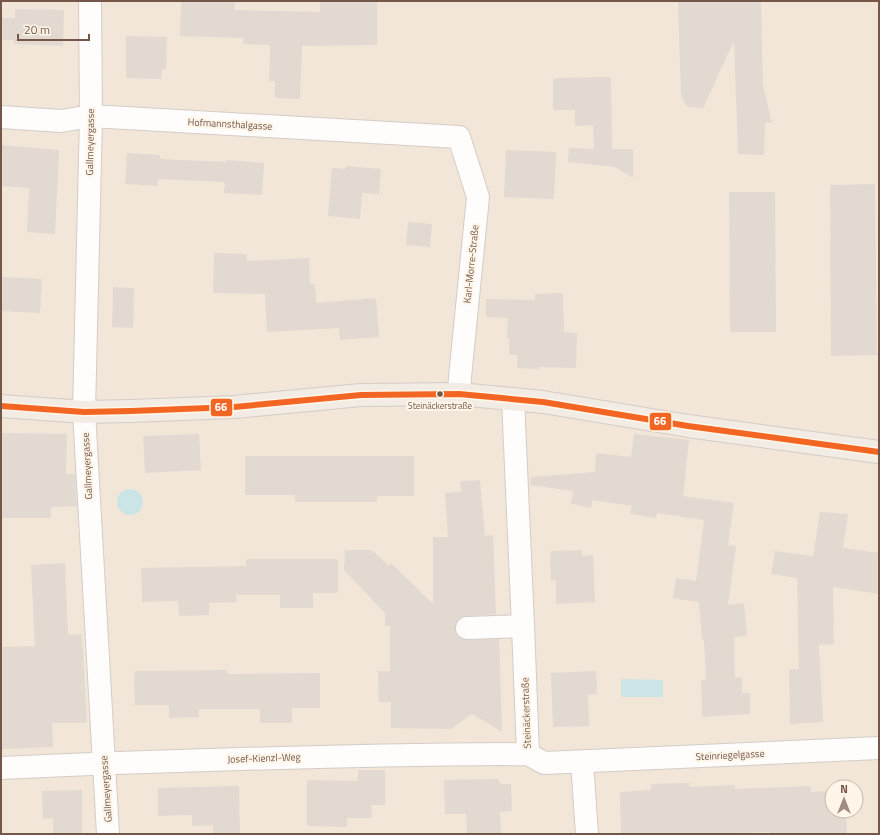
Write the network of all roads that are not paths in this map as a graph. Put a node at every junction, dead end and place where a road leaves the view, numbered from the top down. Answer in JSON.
{"nodes":[{"id":1,"x":90,"y":1,"type":"edge"},
{"id":2,"x":91,"y":116,"type":"junction"},
{"id":3,"x":1,"y":117,"type":"edge"},
{"id":4,"x":459,"y":137,"type":"joint"},
{"id":5,"x":459,"y":394,"type":"junction"},
{"id":6,"x":513,"y":399,"type":"junction"},
{"id":7,"x":1,"y":406,"type":"edge"},
{"id":8,"x":84,"y":412,"type":"junction"},
{"id":9,"x":879,"y":452,"type":"edge"},
{"id":10,"x":524,"y":626,"type":"junction"},
{"id":11,"x":467,"y":628,"type":"dead end"},
{"id":12,"x":879,"y":748,"type":"edge"},
{"id":13,"x":528,"y":754,"type":"junction"},
{"id":14,"x":582,"y":762,"type":"junction"},
{"id":15,"x":104,"y":763,"type":"junction"},
{"id":16,"x":1,"y":768,"type":"edge"},
{"id":17,"x":108,"y":834,"type":"edge"},
{"id":18,"x":587,"y":834,"type":"edge"}],
"edges":[{"from":1,"to":2,"type":"street","name":"Gallmeyergasse"},
{"from":2,"to":3,"type":"street","name":"Hofmannsthalgasse"},
{"from":2,"to":4,"type":"street","name":"Hofmannsthalgasse"},
{"from":2,"to":8,"type":"street","name":"Gallmeyergasse"},
{"from":4,"to":5,"type":"street","name":"Karl-Morre-Straße"},
{"from":5,"to":6,"type":"main road"},
{"from":5,"to":8,"type":"main road"},
{"from":6,"to":9,"type":"main road"},
{"from":6,"to":10,"type":"street","name":"Steinäckerstraße"},
{"from":7,"to":8,"type":"main road"},
{"from":8,"to":15,"type":"street","name":"Gallmeyergasse"},
{"from":10,"to":11,"type":"street"},
{"from":10,"to":13,"type":"street","name":"Steinäckerstraße"},
{"from":12,"to":14,"type":"street","name":"Steinriegelgasse"},
{"from":13,"to":14,"type":"street","name":"Steinäckerstraße"},
{"from":13,"to":15,"type":"street","name":"Josef-Kienzl-Weg"},
{"from":14,"to":18,"type":"street"},
{"from":15,"to":16,"type":"street","name":"Josef-Kienzl-Weg"},
{"from":15,"to":17,"type":"street","name":"Gallmeyergasse"}]}
